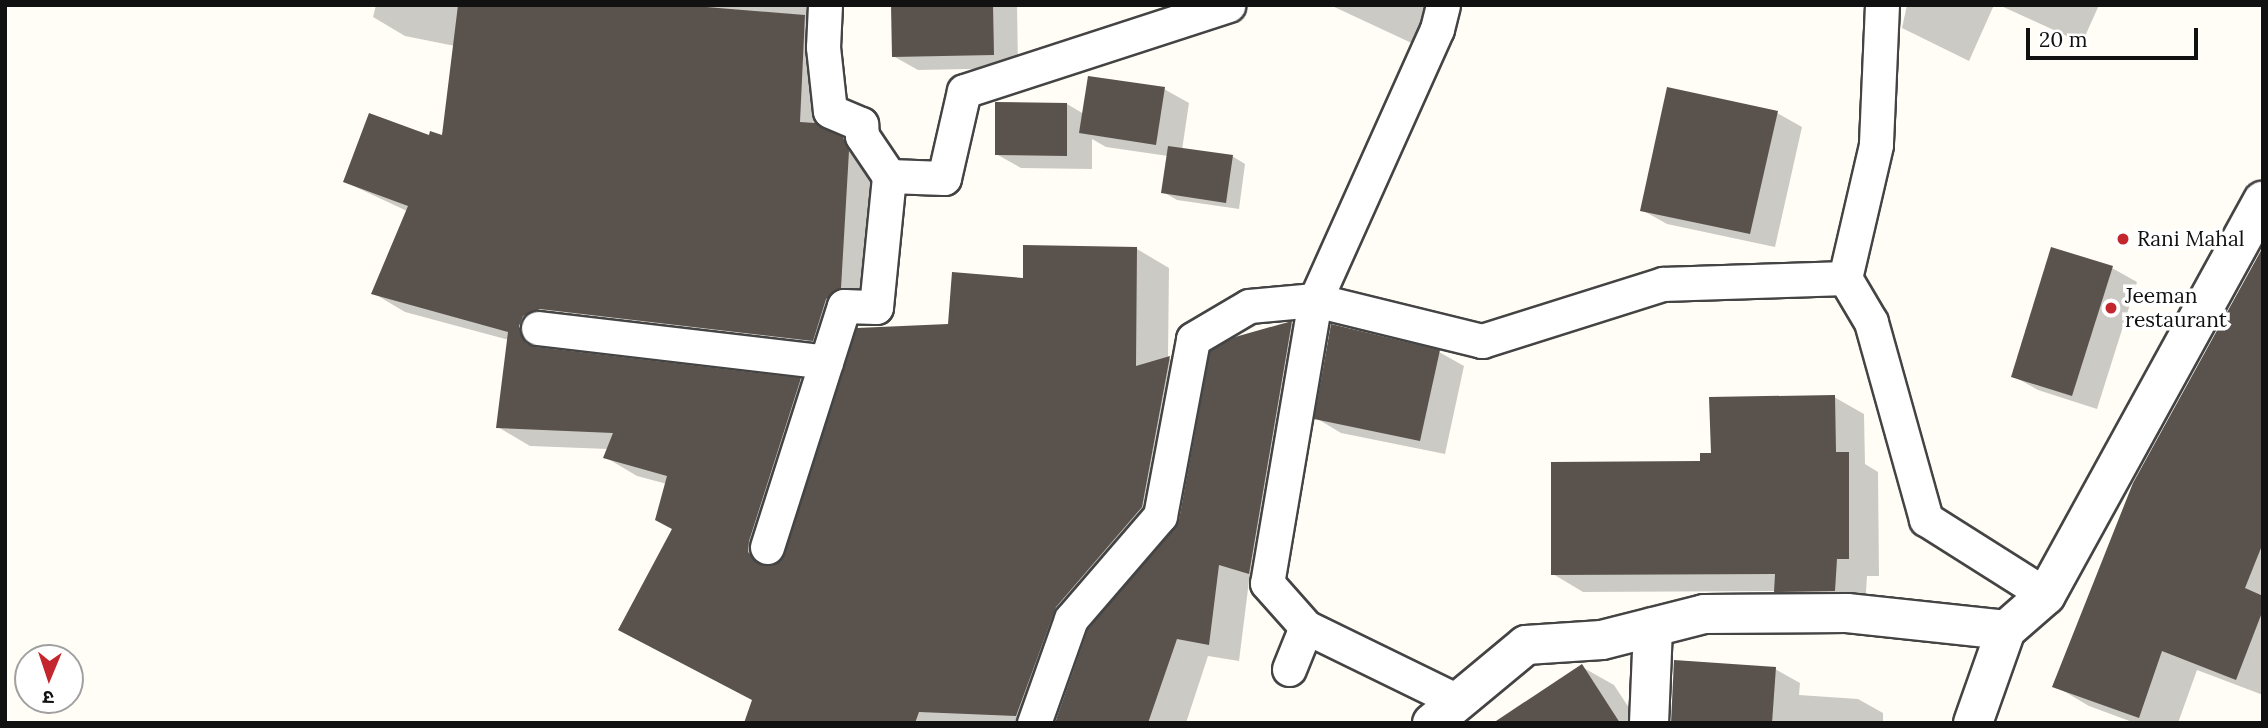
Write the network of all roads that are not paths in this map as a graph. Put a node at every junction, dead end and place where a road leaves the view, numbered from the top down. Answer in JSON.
{"nodes":[{"id":1,"x":825,"y":5,"type":"edge"},
{"id":2,"x":1228,"y":5,"type":"edge"},
{"id":3,"x":1443,"y":5,"type":"edge"},
{"id":4,"x":1882,"y":5,"type":"edge"},
{"id":5,"x":889,"y":176,"type":"junction"},
{"id":6,"x":2263,"y":201,"type":"edge"},
{"id":7,"x":1845,"y":278,"type":"junction"},
{"id":8,"x":1315,"y":300,"type":"junction"},
{"id":9,"x":538,"y":328,"type":"dead end"},
{"id":10,"x":826,"y":362,"type":"junction"},
{"id":11,"x":767,"y":547,"type":"dead end"},
{"id":12,"x":2046,"y":595,"type":"junction"},
{"id":13,"x":1306,"y":627,"type":"junction"},
{"id":14,"x":1653,"y":627,"type":"junction"},
{"id":15,"x":2006,"y":630,"type":"junction"},
{"id":16,"x":1289,"y":669,"type":"dead end"},
{"id":17,"x":1444,"y":711,"type":"edge"},
{"id":18,"x":1034,"y":723,"type":"edge"},
{"id":19,"x":1649,"y":723,"type":"edge"},
{"id":20,"x":1973,"y":723,"type":"edge"}],
"edges":[{"from":1,"to":5,"type":"lane"},
{"from":2,"to":5,"type":"lane"},
{"from":3,"to":8,"type":"lane"},
{"from":4,"to":7,"type":"lane"},
{"from":5,"to":10,"type":"lane"},
{"from":6,"to":12,"type":"street"},
{"from":7,"to":8,"type":"lane"},
{"from":7,"to":12,"type":"lane"},
{"from":8,"to":13,"type":"lane"},
{"from":8,"to":18,"type":"lane"},
{"from":9,"to":10,"type":"lane"},
{"from":10,"to":11,"type":"lane"},
{"from":12,"to":15,"type":"street"},
{"from":13,"to":16,"type":"lane"},
{"from":13,"to":17,"type":"lane"},
{"from":14,"to":15,"type":"street"},
{"from":14,"to":17,"type":"street"},
{"from":14,"to":19,"type":"street"},
{"from":15,"to":20,"type":"street"}]}
